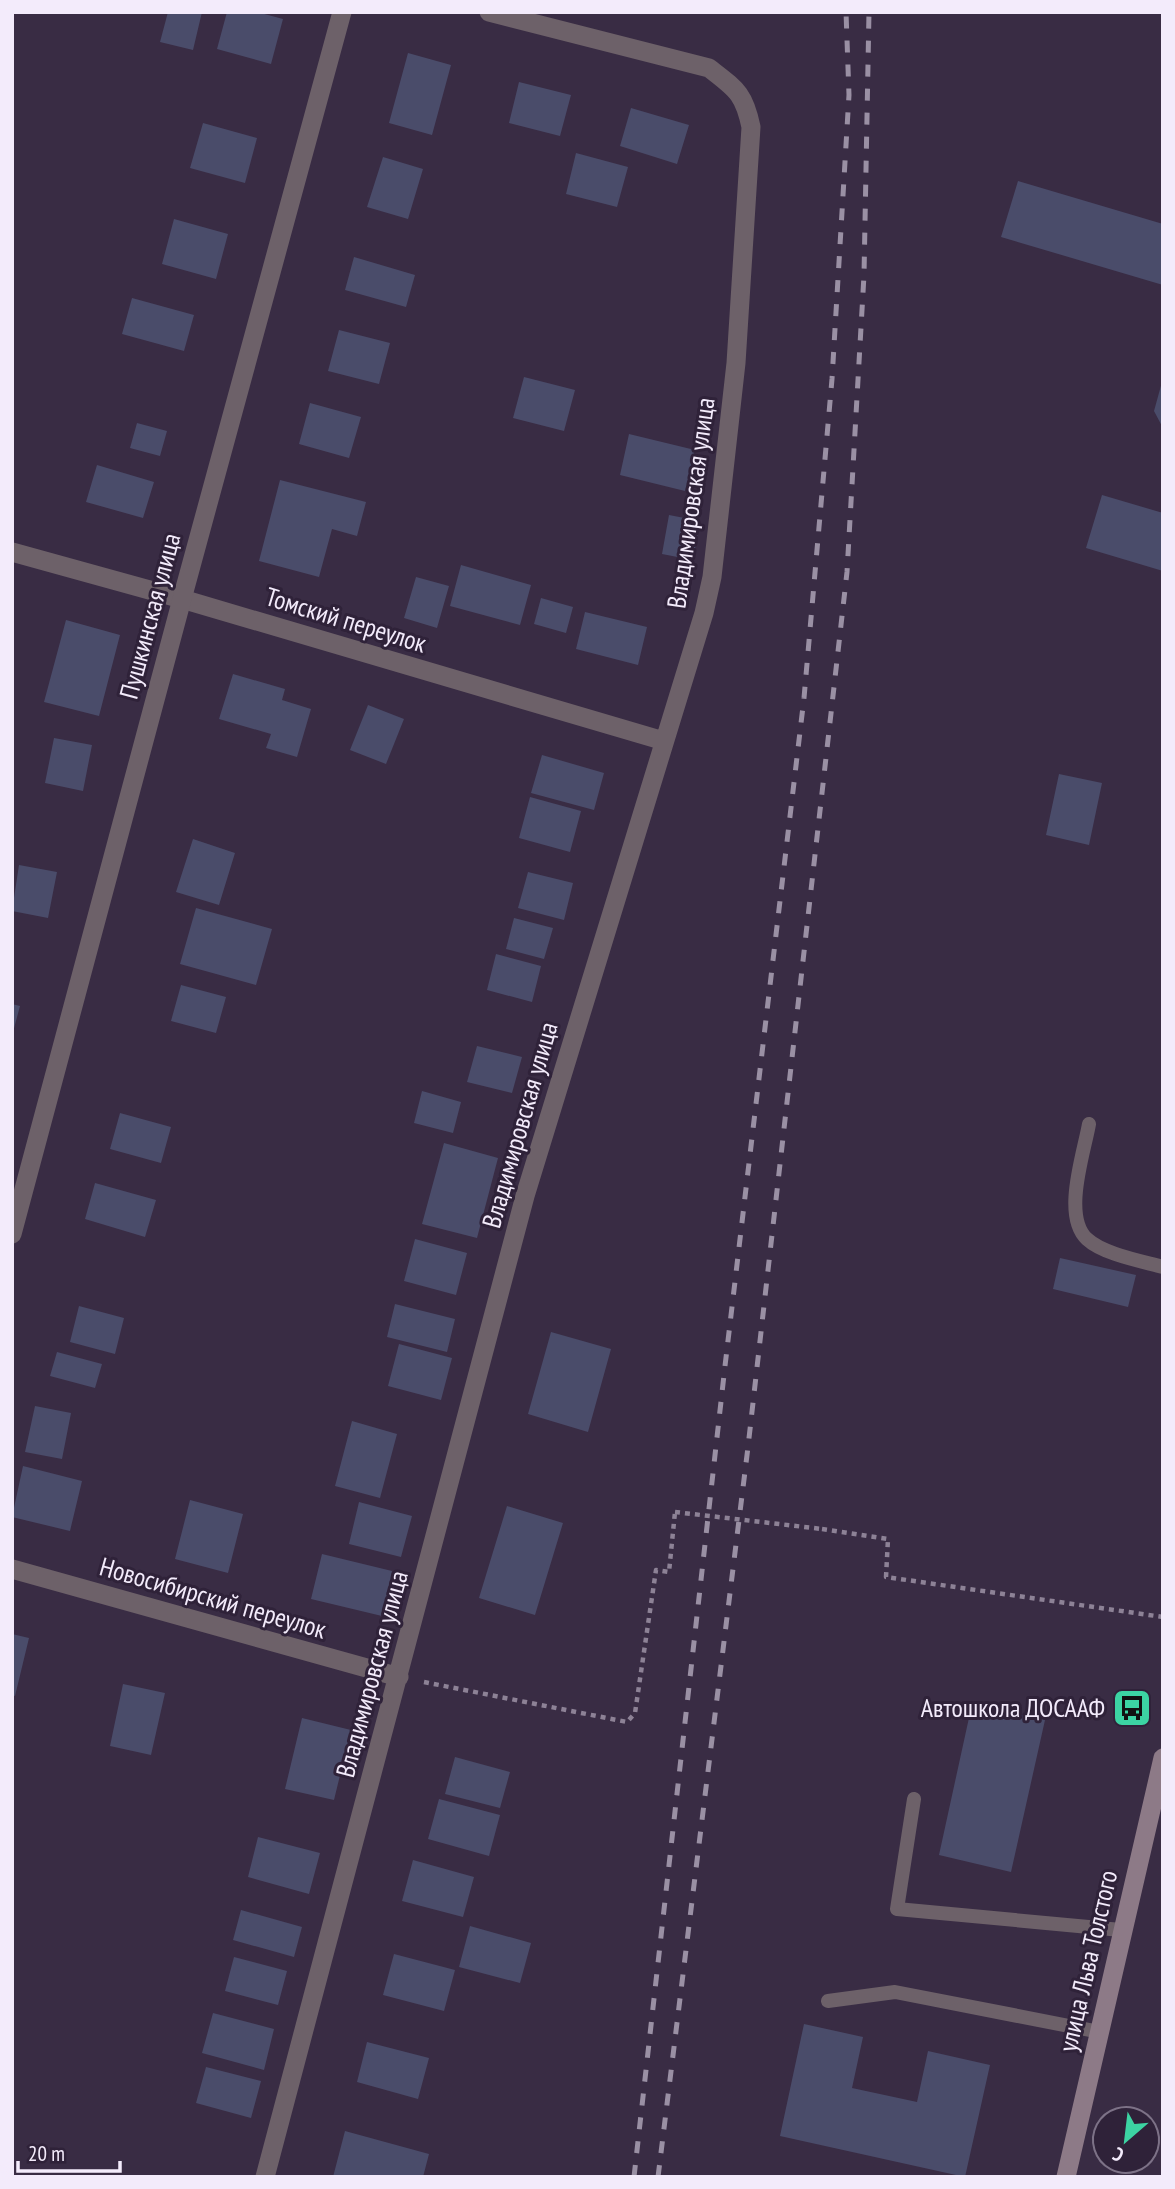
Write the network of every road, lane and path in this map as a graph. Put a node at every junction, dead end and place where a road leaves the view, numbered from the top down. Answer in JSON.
{"nodes":[{"id":1,"x":342,"y":12,"type":"edge"},
{"id":2,"x":489,"y":12,"type":"edge"},
{"id":3,"x":12,"y":552,"type":"edge"},
{"id":4,"x":182,"y":598,"type":"junction"},
{"id":5,"x":664,"y":741,"type":"junction"},
{"id":6,"x":1089,"y":1124,"type":"dead end"},
{"id":7,"x":12,"y":1234,"type":"edge"},
{"id":8,"x":1163,"y":1267,"type":"edge"},
{"id":9,"x":12,"y":1569,"type":"edge"},
{"id":10,"x":1163,"y":1617,"type":"edge"},
{"id":11,"x":399,"y":1677,"type":"junction"},
{"id":12,"x":1163,"y":1758,"type":"edge"},
{"id":13,"x":914,"y":1799,"type":"dead end"},
{"id":14,"x":1121,"y":1930,"type":"junction"},
{"id":15,"x":828,"y":2001,"type":"dead end"},
{"id":16,"x":1100,"y":2032,"type":"junction"},
{"id":17,"x":265,"y":2177,"type":"edge"},
{"id":18,"x":1066,"y":2177,"type":"edge"}],
"edges":[{"from":1,"to":4,"type":"street","name":"Пушкинская улица"},
{"from":2,"to":5,"type":"street","name":"Владимировская улица"},
{"from":3,"to":4,"type":"street","name":"Томский переулок"},
{"from":4,"to":5,"type":"street","name":"Томский переулок"},
{"from":4,"to":7,"type":"street","name":"Пушкинская улица"},
{"from":5,"to":11,"type":"street","name":"Владимировская улица"},
{"from":6,"to":8,"type":"lane"},
{"from":9,"to":11,"type":"street","name":"Новосибирский переулок"},
{"from":10,"to":11,"type":"path","bridge":true},
{"from":11,"to":17,"type":"street","name":"Владимировская улица"},
{"from":12,"to":14,"type":"main road","name":"улица Льва Толстого"},
{"from":13,"to":14,"type":"lane"},
{"from":14,"to":16,"type":"main road","name":"улица Льва Толстого"},
{"from":15,"to":16,"type":"lane"},
{"from":16,"to":18,"type":"main road","name":"улица Льва Толстого"}]}
